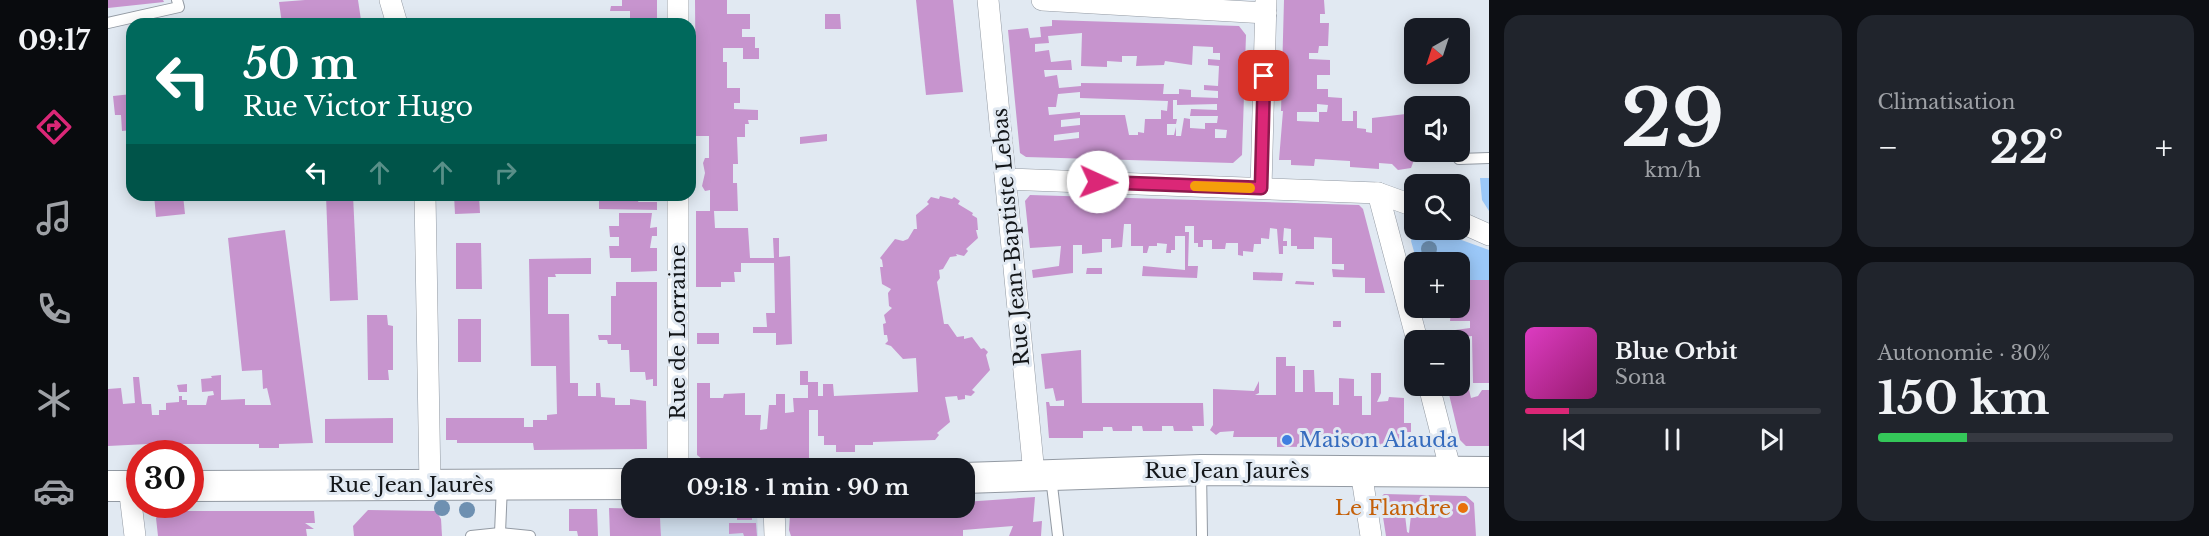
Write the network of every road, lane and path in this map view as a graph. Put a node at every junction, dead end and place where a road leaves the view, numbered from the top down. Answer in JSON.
{"nodes":[{"id":1,"x":177,"y":0,"type":"edge"},
{"id":2,"x":390,"y":0,"type":"edge"},
{"id":3,"x":678,"y":0,"type":"edge"},
{"id":4,"x":988,"y":0,"type":"edge"},
{"id":5,"x":1042,"y":0,"type":"edge"},
{"id":6,"x":1266,"y":6,"type":"edge"},
{"id":7,"x":130,"y":18,"type":"edge"},
{"id":8,"x":394,"y":18,"type":"edge"},
{"id":9,"x":678,"y":18,"type":"edge"},
{"id":10,"x":126,"y":19,"type":"edge"},
{"id":11,"x":108,"y":23,"type":"edge"},
{"id":12,"x":1489,"y":158,"type":"edge"},
{"id":13,"x":1470,"y":159,"type":"edge"},
{"id":14,"x":1005,"y":179,"type":"junction"},
{"id":15,"x":1261,"y":188,"type":"junction"},
{"id":16,"x":1378,"y":193,"type":"junction"},
{"id":17,"x":425,"y":201,"type":"edge"},
{"id":18,"x":678,"y":201,"type":"edge"},
{"id":19,"x":1404,"y":202,"type":"edge"},
{"id":20,"x":1470,"y":226,"type":"edge"},
{"id":21,"x":1489,"y":235,"type":"edge"},
{"id":22,"x":1414,"y":330,"type":"edge"},
{"id":23,"x":1432,"y":396,"type":"edge"},
{"id":24,"x":678,"y":458,"type":"edge"},
{"id":25,"x":1201,"y":470,"type":"junction"},
{"id":26,"x":1361,"y":471,"type":"junction"},
{"id":27,"x":1451,"y":472,"type":"junction"},
{"id":28,"x":1489,"y":472,"type":"edge"},
{"id":29,"x":1042,"y":474,"type":"junction"},
{"id":30,"x":975,"y":477,"type":"edge"},
{"id":31,"x":621,"y":484,"type":"edge"},
{"id":32,"x":430,"y":485,"type":"junction"},
{"id":33,"x":502,"y":485,"type":"junction"},
{"id":34,"x":204,"y":486,"type":"edge"},
{"id":35,"x":132,"y":518,"type":"edge"},
{"id":36,"x":774,"y":518,"type":"edge"},
{"id":37,"x":500,"y":533,"type":"junction"},
{"id":38,"x":135,"y":536,"type":"edge"},
{"id":39,"x":471,"y":536,"type":"edge"},
{"id":40,"x":530,"y":536,"type":"edge"},
{"id":41,"x":775,"y":536,"type":"edge"},
{"id":42,"x":1059,"y":536,"type":"edge"},
{"id":43,"x":1202,"y":536,"type":"edge"},
{"id":44,"x":1371,"y":536,"type":"edge"}],
"edges":[{"from":1,"to":7,"type":"lane"},
{"from":2,"to":8,"type":"street"},
{"from":3,"to":9,"type":"street"},
{"from":4,"to":14,"type":"street","name":"Rue Jean-Baptiste Lebas"},
{"from":5,"to":6,"type":"street"},
{"from":6,"to":15,"type":"street"},
{"from":10,"to":11,"type":"lane"},
{"from":12,"to":13,"type":"lane"},
{"from":14,"to":15,"type":"street"},
{"from":14,"to":29,"type":"street","name":"Rue Jean-Baptiste Lebas"},
{"from":15,"to":16,"type":"street"},
{"from":16,"to":19,"type":"street"},
{"from":16,"to":22,"type":"street"},
{"from":17,"to":32,"type":"street"},
{"from":18,"to":24,"type":"street","name":"Rue de Lorraine"},
{"from":20,"to":21,"type":"street"},
{"from":23,"to":27,"type":"street"},
{"from":25,"to":26,"type":"main road","name":"Rue Jean Jaurès"},
{"from":25,"to":29,"type":"main road","name":"Rue Jean Jaurès"},
{"from":25,"to":43,"type":"lane"},
{"from":26,"to":27,"type":"main road","name":"Rue Jean Jaurès"},
{"from":26,"to":44,"type":"street"},
{"from":27,"to":28,"type":"main road","name":"Rue Jean Jaurès"},
{"from":29,"to":30,"type":"main road","name":"Rue Jean Jaurès"},
{"from":29,"to":42,"type":"lane"},
{"from":31,"to":33,"type":"main road","name":"Rue Jean Jaurès"},
{"from":32,"to":33,"type":"main road","name":"Rue Jean Jaurès"},
{"from":32,"to":34,"type":"main road","name":"Rue Jean Jaurès"},
{"from":33,"to":37,"type":"lane"},
{"from":35,"to":38,"type":"street"},
{"from":36,"to":41,"type":"street"},
{"from":37,"to":39,"type":"lane"},
{"from":37,"to":40,"type":"lane"}]}
